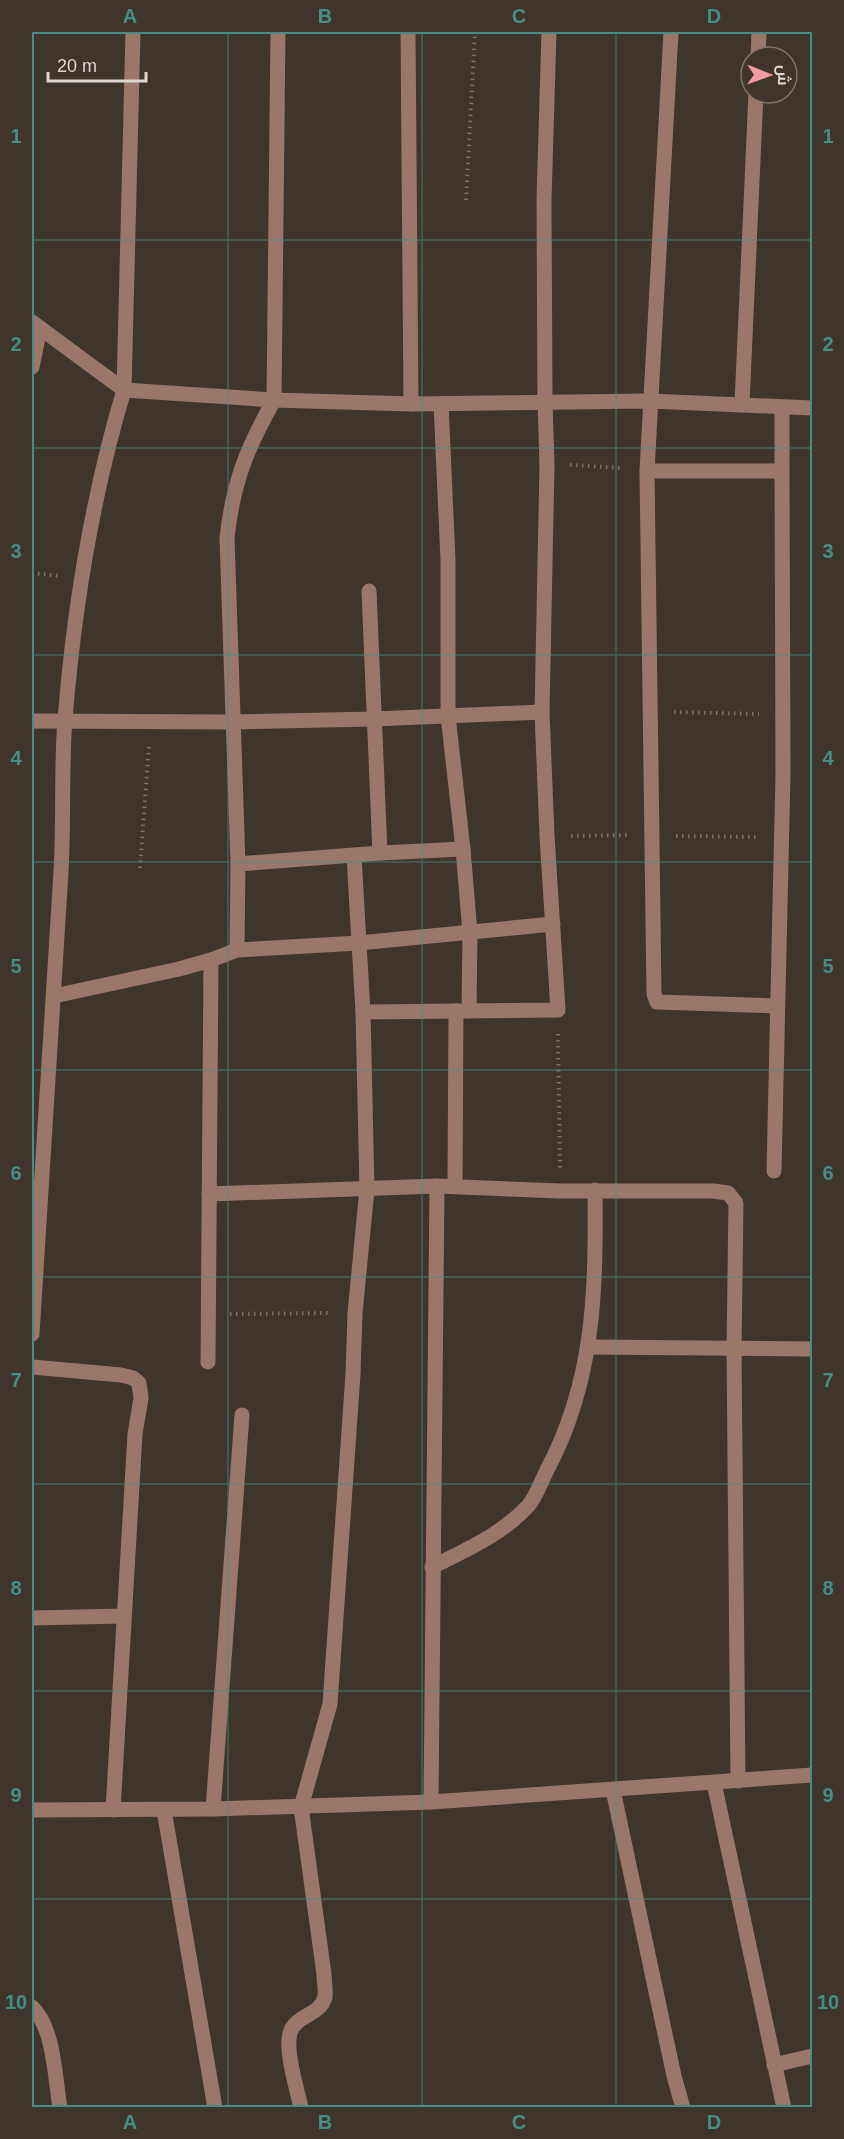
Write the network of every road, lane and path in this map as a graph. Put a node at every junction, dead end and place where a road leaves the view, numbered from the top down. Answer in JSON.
{"nodes":[{"id":1,"x":133,"y":32,"type":"edge"},
{"id":2,"x":278,"y":32,"type":"edge"},
{"id":3,"x":408,"y":32,"type":"edge"},
{"id":4,"x":475,"y":32,"type":"edge"},
{"id":5,"x":549,"y":32,"type":"edge"},
{"id":6,"x":671,"y":32,"type":"edge"},
{"id":7,"x":755,"y":105,"type":"edge"},
{"id":8,"x":466,"y":200,"type":"dead end"},
{"id":9,"x":36,"y":325,"type":"edge"},
{"id":10,"x":32,"y":367,"type":"edge"},
{"id":11,"x":124,"y":390,"type":"junction"},
{"id":12,"x":274,"y":400,"type":"junction"},
{"id":13,"x":650,"y":400,"type":"junction"},
{"id":14,"x":544,"y":402,"type":"junction"},
{"id":15,"x":411,"y":404,"type":"junction"},
{"id":16,"x":441,"y":404,"type":"junction"},
{"id":17,"x":741,"y":404,"type":"junction"},
{"id":18,"x":782,"y":408,"type":"junction"},
{"id":19,"x":813,"y":408,"type":"edge"},
{"id":20,"x":547,"y":465,"type":"junction"},
{"id":21,"x":647,"y":471,"type":"junction"},
{"id":22,"x":782,"y":471,"type":"junction"},
{"id":23,"x":369,"y":591,"type":"dead end"},
{"id":24,"x":542,"y":712,"type":"junction"},
{"id":25,"x":650,"y":712,"type":"junction"},
{"id":26,"x":784,"y":714,"type":"junction"},
{"id":27,"x":448,"y":716,"type":"junction"},
{"id":28,"x":374,"y":719,"type":"junction"},
{"id":29,"x":65,"y":720,"type":"junction"},
{"id":30,"x":32,"y":721,"type":"edge"},
{"id":31,"x":151,"y":722,"type":"junction"},
{"id":32,"x":232,"y":722,"type":"junction"},
{"id":33,"x":464,"y":849,"type":"junction"},
{"id":34,"x":380,"y":853,"type":"junction"},
{"id":35,"x":354,"y":856,"type":"junction"},
{"id":36,"x":238,"y":864,"type":"junction"},
{"id":37,"x":140,"y":867,"type":"dead end"},
{"id":38,"x":553,"y":924,"type":"junction"},
{"id":39,"x":470,"y":933,"type":"junction"},
{"id":40,"x":359,"y":943,"type":"junction"},
{"id":41,"x":237,"y":950,"type":"junction"},
{"id":42,"x":211,"y":960,"type":"junction"},
{"id":43,"x":54,"y":996,"type":"junction"},
{"id":44,"x":777,"y":1006,"type":"junction"},
{"id":45,"x":558,"y":1010,"type":"junction"},
{"id":46,"x":463,"y":1011,"type":"junction"},
{"id":47,"x":363,"y":1012,"type":"junction"},
{"id":48,"x":774,"y":1171,"type":"dead end"},
{"id":49,"x":437,"y":1186,"type":"junction"},
{"id":50,"x":455,"y":1186,"type":"junction"},
{"id":51,"x":367,"y":1189,"type":"junction"},
{"id":52,"x":595,"y":1190,"type":"junction"},
{"id":53,"x":560,"y":1191,"type":"junction"},
{"id":54,"x":209,"y":1194,"type":"junction"},
{"id":55,"x":356,"y":1313,"type":"junction"},
{"id":56,"x":208,"y":1315,"type":"junction"},
{"id":57,"x":32,"y":1334,"type":"edge"},
{"id":58,"x":589,"y":1347,"type":"junction"},
{"id":59,"x":734,"y":1348,"type":"junction"},
{"id":60,"x":813,"y":1349,"type":"edge"},
{"id":61,"x":208,"y":1362,"type":"dead end"},
{"id":62,"x":32,"y":1367,"type":"edge"},
{"id":63,"x":242,"y":1415,"type":"dead end"},
{"id":64,"x":432,"y":1567,"type":"junction"},
{"id":65,"x":124,"y":1616,"type":"junction"},
{"id":66,"x":32,"y":1617,"type":"edge"},
{"id":67,"x":813,"y":1774,"type":"edge"},
{"id":68,"x":738,"y":1781,"type":"junction"},
{"id":69,"x":714,"y":1783,"type":"junction"},
{"id":70,"x":613,"y":1790,"type":"junction"},
{"id":71,"x":431,"y":1802,"type":"junction"},
{"id":72,"x":301,"y":1807,"type":"junction"},
{"id":73,"x":213,"y":1809,"type":"junction"},
{"id":74,"x":32,"y":1810,"type":"edge"},
{"id":75,"x":113,"y":1810,"type":"junction"},
{"id":76,"x":164,"y":1810,"type":"junction"},
{"id":77,"x":32,"y":2007,"type":"edge"},
{"id":78,"x":813,"y":2056,"type":"edge"},
{"id":79,"x":774,"y":2065,"type":"junction"},
{"id":80,"x":60,"y":2108,"type":"edge"},
{"id":81,"x":215,"y":2108,"type":"edge"},
{"id":82,"x":301,"y":2108,"type":"edge"},
{"id":83,"x":683,"y":2108,"type":"edge"},
{"id":84,"x":784,"y":2108,"type":"edge"}],
"edges":[{"from":1,"to":11,"type":"street"},
{"from":2,"to":12,"type":"street"},
{"from":3,"to":15,"type":"street"},
{"from":4,"to":8,"type":"path"},
{"from":5,"to":14,"type":"street"},
{"from":6,"to":13,"type":"street"},
{"from":7,"to":17,"type":"street"},
{"from":9,"to":10,"type":"street"},
{"from":9,"to":11,"type":"street"},
{"from":11,"to":12,"type":"street"},
{"from":11,"to":29,"type":"street"},
{"from":12,"to":15,"type":"street"},
{"from":12,"to":32,"type":"street"},
{"from":13,"to":14,"type":"street"},
{"from":13,"to":17,"type":"street"},
{"from":13,"to":21,"type":"street"},
{"from":14,"to":16,"type":"street"},
{"from":14,"to":20,"type":"street"},
{"from":15,"to":16,"type":"street"},
{"from":16,"to":27,"type":"street"},
{"from":17,"to":18,"type":"street"},
{"from":18,"to":19,"type":"street"},
{"from":18,"to":22,"type":"street"},
{"from":20,"to":21,"type":"path"},
{"from":20,"to":24,"type":"street"},
{"from":21,"to":22,"type":"street"},
{"from":21,"to":25,"type":"street"},
{"from":22,"to":26,"type":"street"},
{"from":23,"to":28,"type":"street"},
{"from":24,"to":27,"type":"street"},
{"from":24,"to":38,"type":"street"},
{"from":25,"to":26,"type":"path"},
{"from":25,"to":44,"type":"street"},
{"from":26,"to":44,"type":"street"},
{"from":27,"to":28,"type":"street"},
{"from":27,"to":33,"type":"street"},
{"from":28,"to":32,"type":"street"},
{"from":28,"to":34,"type":"street"},
{"from":29,"to":30,"type":"street"},
{"from":29,"to":31,"type":"street"},
{"from":29,"to":43,"type":"street"},
{"from":31,"to":32,"type":"street"},
{"from":31,"to":37,"type":"path"},
{"from":32,"to":36,"type":"street"},
{"from":33,"to":34,"type":"street"},
{"from":33,"to":39,"type":"street"},
{"from":34,"to":35,"type":"street"},
{"from":35,"to":36,"type":"street"},
{"from":35,"to":40,"type":"street"},
{"from":36,"to":41,"type":"street"},
{"from":38,"to":39,"type":"street"},
{"from":38,"to":45,"type":"street"},
{"from":39,"to":40,"type":"street"},
{"from":39,"to":46,"type":"street"},
{"from":40,"to":41,"type":"street"},
{"from":40,"to":47,"type":"street"},
{"from":41,"to":42,"type":"street"},
{"from":42,"to":43,"type":"street"},
{"from":42,"to":54,"type":"street"},
{"from":43,"to":57,"type":"street"},
{"from":44,"to":48,"type":"street"},
{"from":45,"to":46,"type":"street"},
{"from":45,"to":53,"type":"path"},
{"from":46,"to":47,"type":"street"},
{"from":46,"to":50,"type":"street"},
{"from":47,"to":51,"type":"street"},
{"from":49,"to":50,"type":"street"},
{"from":49,"to":51,"type":"street"},
{"from":49,"to":64,"type":"street"},
{"from":50,"to":53,"type":"street"},
{"from":51,"to":54,"type":"street"},
{"from":51,"to":55,"type":"street"},
{"from":52,"to":53,"type":"street"},
{"from":52,"to":58,"type":"street"},
{"from":52,"to":59,"type":"street"},
{"from":54,"to":56,"type":"street"},
{"from":55,"to":56,"type":"path"},
{"from":55,"to":72,"type":"street"},
{"from":56,"to":61,"type":"street"},
{"from":58,"to":59,"type":"street"},
{"from":58,"to":64,"type":"street"},
{"from":59,"to":60,"type":"street"},
{"from":59,"to":68,"type":"street"},
{"from":62,"to":65,"type":"street"},
{"from":63,"to":73,"type":"street"},
{"from":64,"to":71,"type":"street"},
{"from":65,"to":66,"type":"street"},
{"from":65,"to":75,"type":"street"},
{"from":67,"to":68,"type":"street"},
{"from":68,"to":69,"type":"street"},
{"from":69,"to":70,"type":"street"},
{"from":69,"to":79,"type":"street"},
{"from":70,"to":71,"type":"street"},
{"from":70,"to":83,"type":"street"},
{"from":71,"to":72,"type":"street"},
{"from":72,"to":73,"type":"street"},
{"from":72,"to":82,"type":"street"},
{"from":73,"to":76,"type":"street"},
{"from":74,"to":75,"type":"street"},
{"from":75,"to":76,"type":"street"},
{"from":76,"to":81,"type":"street"},
{"from":77,"to":80,"type":"street"},
{"from":78,"to":79,"type":"street"},
{"from":79,"to":84,"type":"street"}]}
